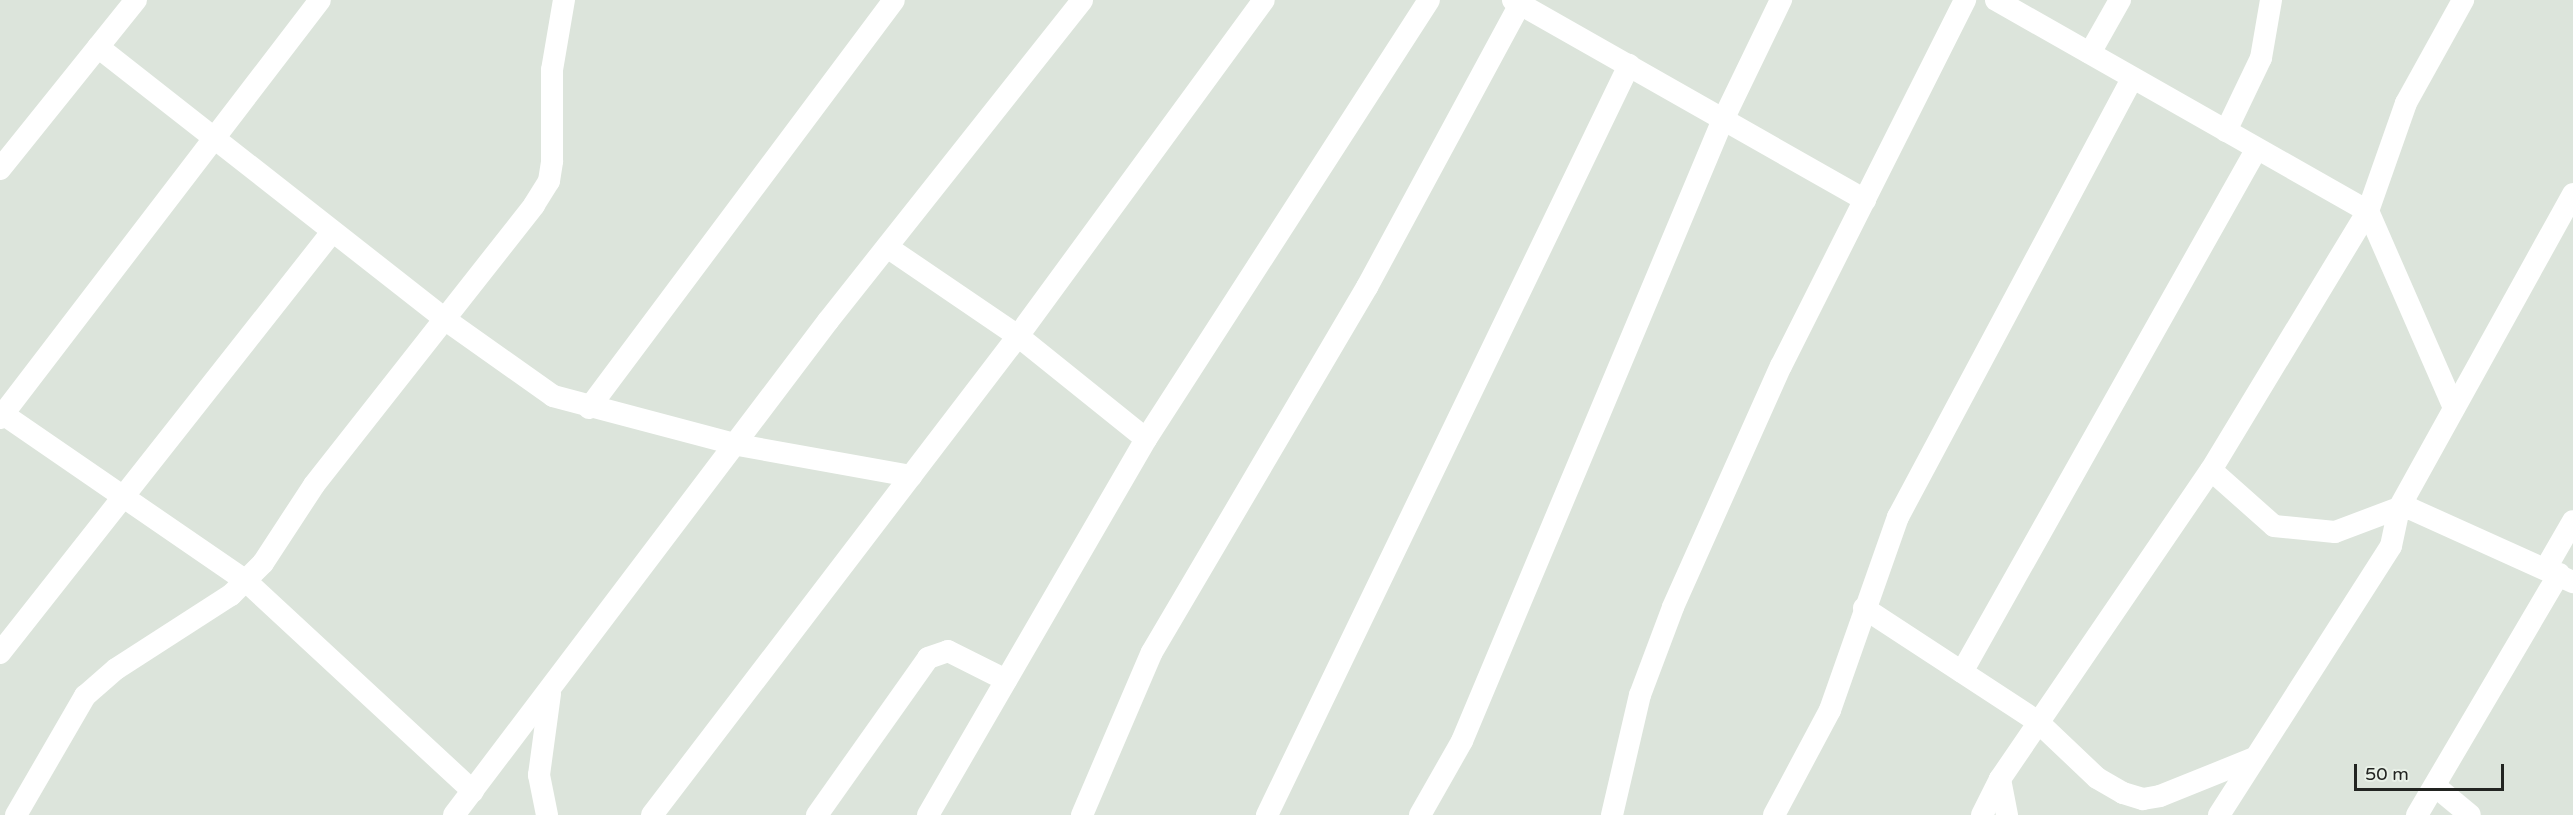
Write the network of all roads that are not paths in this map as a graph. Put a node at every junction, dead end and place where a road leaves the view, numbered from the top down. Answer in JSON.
{"nodes":[{"id":1,"x":136,"y":0,"type":"edge"},
{"id":2,"x":320,"y":0,"type":"edge"},
{"id":3,"x":564,"y":0,"type":"edge"},
{"id":4,"x":894,"y":0,"type":"edge"},
{"id":5,"x":1082,"y":0,"type":"edge"},
{"id":6,"x":1264,"y":0,"type":"edge"},
{"id":7,"x":1429,"y":0,"type":"edge"},
{"id":8,"x":1781,"y":0,"type":"edge"},
{"id":9,"x":1965,"y":0,"type":"edge"},
{"id":10,"x":1996,"y":0,"type":"edge"},
{"id":11,"x":2120,"y":0,"type":"edge"},
{"id":12,"x":2271,"y":0,"type":"edge"},
{"id":13,"x":2463,"y":0,"type":"edge"},
{"id":14,"x":1517,"y":2,"type":"edge"},
{"id":15,"x":98,"y":47,"type":"junction"},
{"id":16,"x":2090,"y":53,"type":"junction"},
{"id":17,"x":1629,"y":65,"type":"junction"},
{"id":18,"x":2132,"y":79,"type":"junction"},
{"id":19,"x":1722,"y":122,"type":"junction"},
{"id":20,"x":2226,"y":131,"type":"junction"},
{"id":21,"x":213,"y":141,"type":"junction"},
{"id":22,"x":2256,"y":150,"type":"junction"},
{"id":23,"x":0,"y":169,"type":"edge"},
{"id":24,"x":2573,"y":194,"type":"edge"},
{"id":25,"x":1865,"y":200,"type":"junction"},
{"id":26,"x":2368,"y":211,"type":"junction"},
{"id":27,"x":332,"y":232,"type":"junction"},
{"id":28,"x":887,"y":247,"type":"junction"},
{"id":29,"x":443,"y":318,"type":"junction"},
{"id":30,"x":1018,"y":336,"type":"junction"},
{"id":31,"x":589,"y":408,"type":"junction"},
{"id":32,"x":2454,"y":408,"type":"junction"},
{"id":33,"x":1,"y":415,"type":"edge"},
{"id":34,"x":1146,"y":439,"type":"junction"},
{"id":35,"x":738,"y":445,"type":"junction"},
{"id":36,"x":2211,"y":470,"type":"junction"},
{"id":37,"x":911,"y":476,"type":"junction"},
{"id":38,"x":125,"y":499,"type":"junction"},
{"id":39,"x":2399,"y":508,"type":"junction"},
{"id":40,"x":2573,"y":521,"type":"edge"},
{"id":41,"x":2559,"y":575,"type":"edge"},
{"id":42,"x":247,"y":582,"type":"junction"},
{"id":43,"x":1864,"y":608,"type":"junction"},
{"id":44,"x":0,"y":653,"type":"edge"},
{"id":45,"x":1962,"y":672,"type":"junction"},
{"id":46,"x":1006,"y":680,"type":"junction"},
{"id":47,"x":550,"y":690,"type":"junction"},
{"id":48,"x":2038,"y":722,"type":"junction"},
{"id":49,"x":2252,"y":759,"type":"junction"},
{"id":50,"x":2000,"y":779,"type":"junction"},
{"id":51,"x":2435,"y":786,"type":"junction"},
{"id":52,"x":473,"y":790,"type":"junction"},
{"id":53,"x":16,"y":815,"type":"edge"},
{"id":54,"x":454,"y":815,"type":"edge"},
{"id":55,"x":547,"y":815,"type":"edge"},
{"id":56,"x":652,"y":815,"type":"edge"},
{"id":57,"x":817,"y":815,"type":"edge"},
{"id":58,"x":928,"y":815,"type":"edge"},
{"id":59,"x":1082,"y":815,"type":"edge"},
{"id":60,"x":1267,"y":815,"type":"edge"},
{"id":61,"x":1420,"y":815,"type":"edge"},
{"id":62,"x":1611,"y":815,"type":"edge"},
{"id":63,"x":1774,"y":815,"type":"edge"},
{"id":64,"x":1982,"y":815,"type":"edge"},
{"id":65,"x":2007,"y":815,"type":"edge"},
{"id":66,"x":2219,"y":815,"type":"edge"},
{"id":67,"x":2417,"y":815,"type":"edge"},
{"id":68,"x":2470,"y":815,"type":"edge"}],
"edges":[{"from":1,"to":15,"type":"street"},
{"from":2,"to":21,"type":"street"},
{"from":3,"to":29,"type":"street"},
{"from":4,"to":31,"type":"street"},
{"from":5,"to":28,"type":"street"},
{"from":6,"to":30,"type":"street"},
{"from":7,"to":34,"type":"street"},
{"from":8,"to":19,"type":"street"},
{"from":9,"to":25,"type":"street"},
{"from":10,"to":16,"type":"street"},
{"from":11,"to":16,"type":"street"},
{"from":12,"to":20,"type":"street"},
{"from":13,"to":26,"type":"street"},
{"from":14,"to":17,"type":"street"},
{"from":14,"to":59,"type":"street"},
{"from":15,"to":21,"type":"street"},
{"from":15,"to":23,"type":"street"},
{"from":16,"to":18,"type":"street"},
{"from":17,"to":19,"type":"street"},
{"from":17,"to":60,"type":"street"},
{"from":18,"to":20,"type":"street"},
{"from":18,"to":43,"type":"street"},
{"from":19,"to":25,"type":"street"},
{"from":19,"to":61,"type":"street"},
{"from":20,"to":22,"type":"street"},
{"from":21,"to":27,"type":"street"},
{"from":21,"to":33,"type":"street"},
{"from":22,"to":26,"type":"street"},
{"from":22,"to":45,"type":"street"},
{"from":24,"to":32,"type":"street"},
{"from":25,"to":62,"type":"street"},
{"from":26,"to":32,"type":"street"},
{"from":26,"to":36,"type":"street"},
{"from":27,"to":29,"type":"street"},
{"from":27,"to":38,"type":"street"},
{"from":28,"to":30,"type":"street"},
{"from":28,"to":35,"type":"street"},
{"from":29,"to":31,"type":"street"},
{"from":29,"to":42,"type":"street"},
{"from":30,"to":34,"type":"street"},
{"from":30,"to":37,"type":"street"},
{"from":31,"to":35,"type":"street"},
{"from":32,"to":39,"type":"street"},
{"from":33,"to":38,"type":"street"},
{"from":34,"to":46,"type":"street"},
{"from":35,"to":37,"type":"street"},
{"from":35,"to":47,"type":"street"},
{"from":36,"to":39,"type":"street"},
{"from":36,"to":48,"type":"street"},
{"from":37,"to":56,"type":"street"},
{"from":38,"to":42,"type":"street"},
{"from":38,"to":44,"type":"street"},
{"from":39,"to":41,"type":"street"},
{"from":39,"to":49,"type":"street"},
{"from":40,"to":41,"type":"street"},
{"from":41,"to":51,"type":"street"},
{"from":42,"to":52,"type":"street"},
{"from":42,"to":53,"type":"street"},
{"from":43,"to":45,"type":"street"},
{"from":43,"to":63,"type":"street"},
{"from":45,"to":48,"type":"street"},
{"from":46,"to":57,"type":"street"},
{"from":46,"to":58,"type":"street"},
{"from":47,"to":52,"type":"street"},
{"from":47,"to":55,"type":"street"},
{"from":48,"to":49,"type":"street"},
{"from":48,"to":50,"type":"street"},
{"from":49,"to":66,"type":"street"},
{"from":50,"to":64,"type":"street"},
{"from":50,"to":65,"type":"street"},
{"from":51,"to":67,"type":"street"},
{"from":51,"to":68,"type":"street"},
{"from":52,"to":54,"type":"street"}]}
